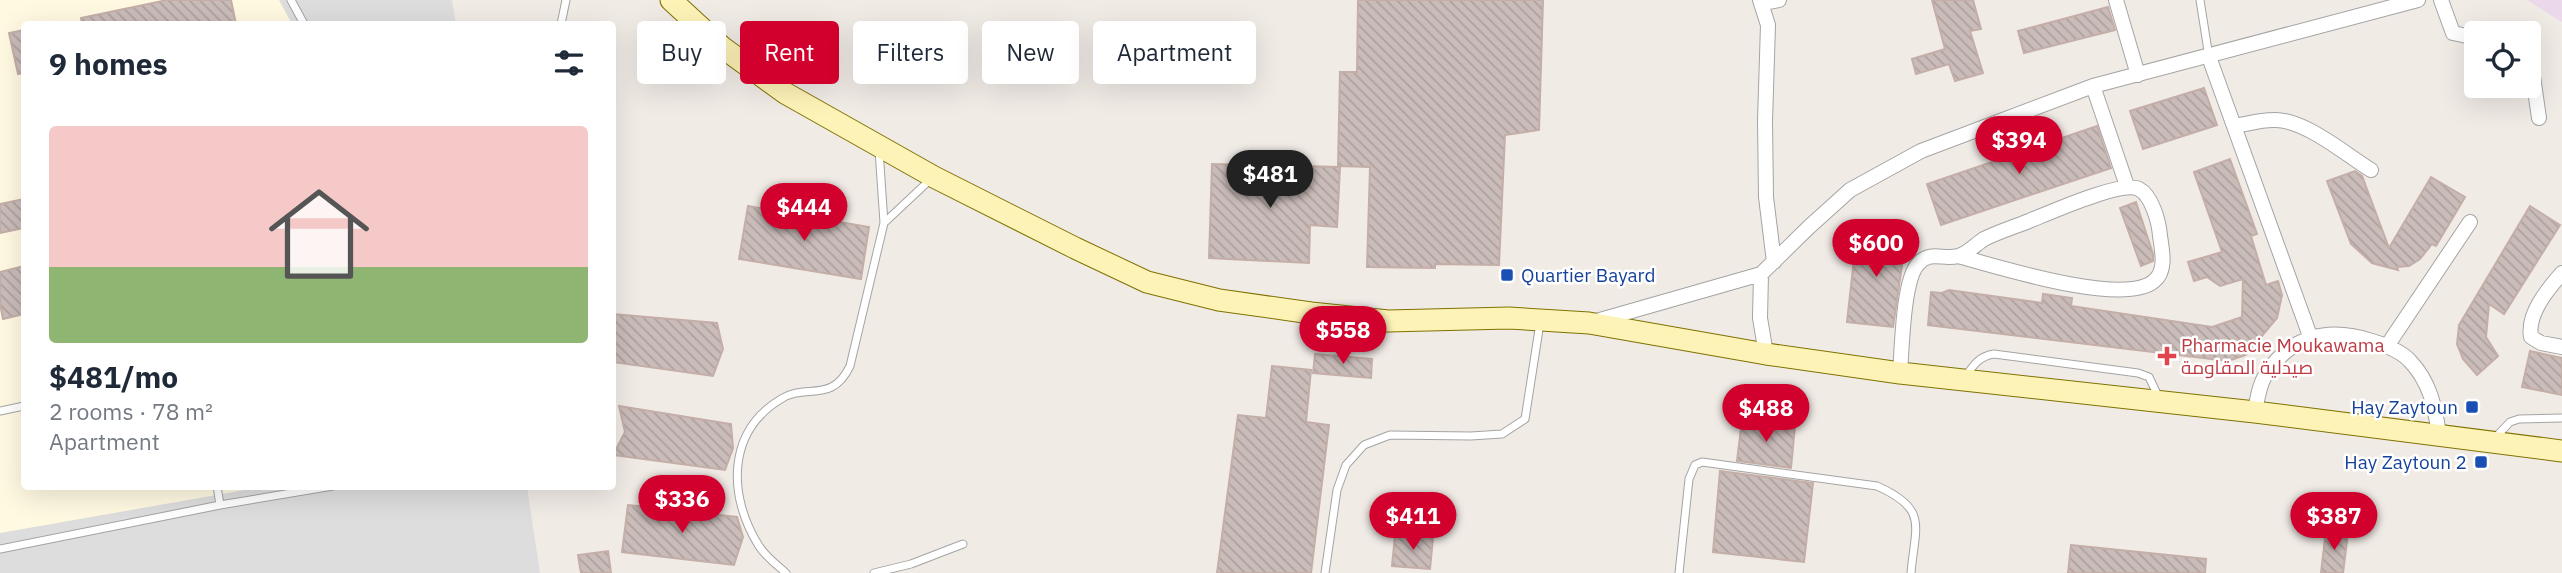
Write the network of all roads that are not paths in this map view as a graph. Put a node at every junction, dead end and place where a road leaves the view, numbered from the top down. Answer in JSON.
{"nodes":[{"id":1,"x":291,"y":0,"type":"edge"},
{"id":2,"x":566,"y":0,"type":"edge"},
{"id":3,"x":671,"y":0,"type":"edge"},
{"id":4,"x":1779,"y":0,"type":"edge"},
{"id":5,"x":2116,"y":0,"type":"edge"},
{"id":6,"x":2200,"y":0,"type":"edge"},
{"id":7,"x":2418,"y":0,"type":"edge"},
{"id":8,"x":2441,"y":0,"type":"edge"},
{"id":9,"x":1762,"y":2,"type":"edge"},
{"id":10,"x":302,"y":21,"type":"edge"},
{"id":11,"x":562,"y":21,"type":"edge"},
{"id":12,"x":2464,"y":35,"type":"edge"},
{"id":13,"x":2209,"y":57,"type":"junction"},
{"id":14,"x":2138,"y":75,"type":"junction"},
{"id":15,"x":2093,"y":86,"type":"junction"},
{"id":16,"x":2536,"y":98,"type":"edge"},
{"id":17,"x":2539,"y":118,"type":"dead end"},
{"id":18,"x":2234,"y":125,"type":"junction"},
{"id":19,"x":878,"y":146,"type":"junction"},
{"id":20,"x":2371,"y":170,"type":"dead end"},
{"id":21,"x":934,"y":177,"type":"junction"},
{"id":22,"x":2127,"y":186,"type":"junction"},
{"id":23,"x":2470,"y":222,"type":"dead end"},
{"id":24,"x":884,"y":223,"type":"junction"},
{"id":25,"x":1958,"y":256,"type":"junction"},
{"id":26,"x":1774,"y":262,"type":"junction"},
{"id":27,"x":2562,"y":273,"type":"edge"},
{"id":28,"x":1761,"y":274,"type":"junction"},
{"id":29,"x":1541,"y":319,"type":"junction"},
{"id":30,"x":1589,"y":323,"type":"junction"},
{"id":31,"x":2310,"y":336,"type":"junction"},
{"id":32,"x":2387,"y":346,"type":"junction"},
{"id":33,"x":2562,"y":347,"type":"edge"},
{"id":34,"x":1766,"y":354,"type":"junction"},
{"id":35,"x":1900,"y":373,"type":"junction"},
{"id":36,"x":1962,"y":379,"type":"junction"},
{"id":37,"x":2161,"y":402,"type":"junction"},
{"id":38,"x":21,"y":407,"type":"edge"},
{"id":39,"x":0,"y":411,"type":"edge"},
{"id":40,"x":2255,"y":412,"type":"junction"},
{"id":41,"x":2562,"y":418,"type":"edge"},
{"id":42,"x":2439,"y":434,"type":"junction"},
{"id":43,"x":2491,"y":442,"type":"junction"},
{"id":44,"x":2562,"y":451,"type":"edge"},
{"id":45,"x":218,"y":490,"type":"edge"},
{"id":46,"x":309,"y":490,"type":"edge"},
{"id":47,"x":220,"y":505,"type":"junction"},
{"id":48,"x":963,"y":544,"type":"dead end"},
{"id":49,"x":0,"y":549,"type":"edge"},
{"id":50,"x":786,"y":573,"type":"edge"},
{"id":51,"x":874,"y":573,"type":"edge"},
{"id":52,"x":1325,"y":573,"type":"edge"},
{"id":53,"x":1679,"y":573,"type":"edge"},
{"id":54,"x":1911,"y":573,"type":"edge"}],
"edges":[{"from":1,"to":10,"type":"lane"},
{"from":2,"to":11,"type":"lane"},
{"from":3,"to":19,"type":"main road"},
{"from":4,"to":9,"type":"street"},
{"from":5,"to":14,"type":"street"},
{"from":6,"to":13,"type":"lane"},
{"from":7,"to":13,"type":"street"},
{"from":8,"to":12,"type":"street"},
{"from":9,"to":26,"type":"street"},
{"from":13,"to":14,"type":"street"},
{"from":13,"to":18,"type":"street"},
{"from":14,"to":15,"type":"street"},
{"from":15,"to":22,"type":"street"},
{"from":15,"to":26,"type":"street"},
{"from":16,"to":17,"type":"street"},
{"from":18,"to":20,"type":"street"},
{"from":18,"to":31,"type":"street"},
{"from":19,"to":21,"type":"main road"},
{"from":19,"to":24,"type":"lane"},
{"from":21,"to":24,"type":"lane"},
{"from":21,"to":29,"type":"main road"},
{"from":22,"to":25,"type":"street"},
{"from":22,"to":25,"type":"street"},
{"from":23,"to":32,"type":"street"},
{"from":24,"to":50,"type":"lane"},
{"from":25,"to":35,"type":"street"},
{"from":26,"to":28,"type":"street"},
{"from":27,"to":33,"type":"street"},
{"from":28,"to":30,"type":"street"},
{"from":28,"to":34,"type":"street"},
{"from":29,"to":30,"type":"main road"},
{"from":29,"to":52,"type":"lane"},
{"from":30,"to":34,"type":"main road"},
{"from":31,"to":32,"type":"street"},
{"from":31,"to":40,"type":"street"},
{"from":32,"to":42,"type":"street"},
{"from":34,"to":35,"type":"main road"},
{"from":35,"to":36,"type":"main road"},
{"from":36,"to":37,"type":"main road"},
{"from":36,"to":37,"type":"lane"},
{"from":37,"to":40,"type":"main road"},
{"from":38,"to":39,"type":"lane"},
{"from":40,"to":42,"type":"main road"},
{"from":41,"to":43,"type":"lane"},
{"from":42,"to":43,"type":"main road"},
{"from":43,"to":44,"type":"main road"},
{"from":45,"to":47,"type":"lane"},
{"from":46,"to":47,"type":"lane"},
{"from":47,"to":49,"type":"lane"},
{"from":48,"to":51,"type":"lane"},
{"from":53,"to":54,"type":"lane"}]}
